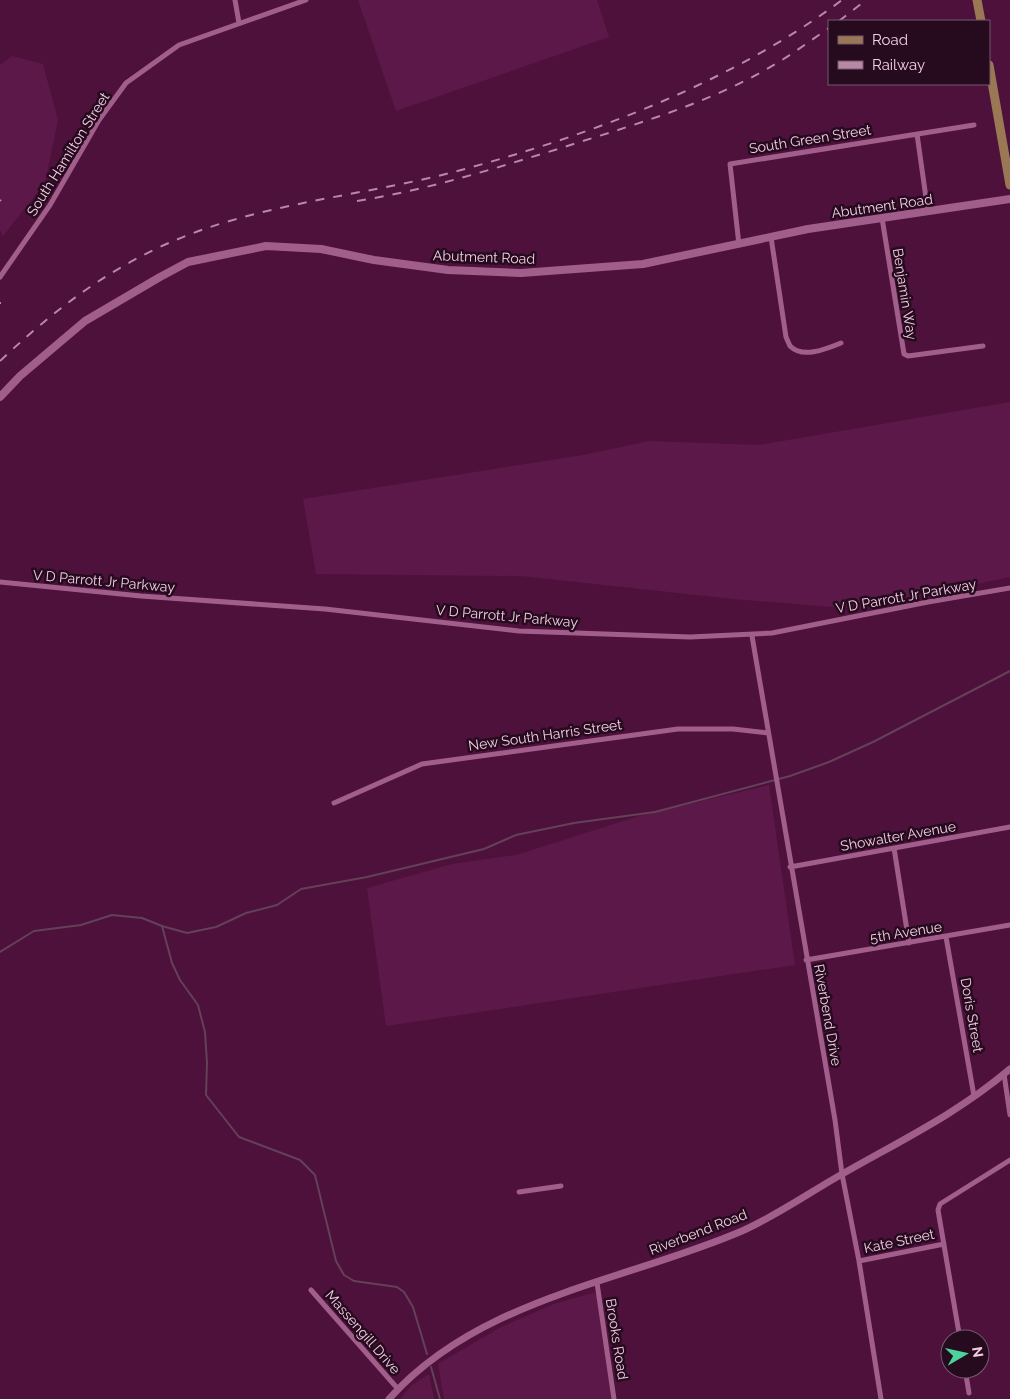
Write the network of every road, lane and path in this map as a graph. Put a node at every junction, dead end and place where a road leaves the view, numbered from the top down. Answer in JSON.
{"nodes":[{"id":1,"x":235,"y":0,"type":"edge"},
{"id":2,"x":306,"y":0,"type":"edge"},
{"id":3,"x":977,"y":0,"type":"edge"},
{"id":4,"x":981,"y":20,"type":"edge"},
{"id":5,"x":239,"y":23,"type":"junction"},
{"id":6,"x":990,"y":71,"type":"edge"},
{"id":7,"x":974,"y":125,"type":"dead end"},
{"id":8,"x":918,"y":134,"type":"junction"},
{"id":9,"x":1010,"y":185,"type":"edge"},
{"id":10,"x":1010,"y":199,"type":"edge"},
{"id":11,"x":928,"y":212,"type":"junction"},
{"id":12,"x":882,"y":218,"type":"junction"},
{"id":13,"x":771,"y":237,"type":"junction"},
{"id":14,"x":739,"y":245,"type":"junction"},
{"id":15,"x":0,"y":277,"type":"edge"},
{"id":16,"x":841,"y":343,"type":"dead end"},
{"id":17,"x":983,"y":346,"type":"dead end"},
{"id":18,"x":0,"y":397,"type":"edge"},
{"id":19,"x":0,"y":582,"type":"edge"},
{"id":20,"x":1010,"y":588,"type":"edge"},
{"id":21,"x":752,"y":636,"type":"junction"},
{"id":22,"x":768,"y":733,"type":"junction"},
{"id":23,"x":334,"y":803,"type":"dead end"},
{"id":24,"x":1010,"y":828,"type":"edge"},
{"id":25,"x":894,"y":848,"type":"junction"},
{"id":26,"x":790,"y":867,"type":"junction"},
{"id":27,"x":1010,"y":925,"type":"edge"},
{"id":28,"x":946,"y":937,"type":"junction"},
{"id":29,"x":909,"y":943,"type":"junction"},
{"id":30,"x":806,"y":960,"type":"junction"},
{"id":31,"x":1007,"y":1072,"type":"edge"},
{"id":32,"x":974,"y":1096,"type":"junction"},
{"id":33,"x":1010,"y":1115,"type":"edge"},
{"id":34,"x":1010,"y":1160,"type":"edge"},
{"id":35,"x":842,"y":1174,"type":"junction"},
{"id":36,"x":561,"y":1186,"type":"dead end"},
{"id":37,"x":519,"y":1192,"type":"dead end"},
{"id":38,"x":944,"y":1244,"type":"junction"},
{"id":39,"x":859,"y":1261,"type":"junction"},
{"id":40,"x":597,"y":1283,"type":"junction"},
{"id":41,"x":311,"y":1290,"type":"dead end"},
{"id":42,"x":958,"y":1329,"type":"edge"},
{"id":43,"x":966,"y":1379,"type":"edge"},
{"id":44,"x":398,"y":1389,"type":"junction"},
{"id":45,"x":969,"y":1393,"type":"dead end"},
{"id":46,"x":389,"y":1399,"type":"edge"},
{"id":47,"x":614,"y":1399,"type":"edge"},
{"id":48,"x":880,"y":1399,"type":"edge"}],
"edges":[{"from":1,"to":5,"type":"street"},
{"from":2,"to":5,"type":"street","name":"South Hamilton Street"},
{"from":3,"to":4,"type":"main road"},
{"from":5,"to":15,"type":"street","name":"South Hamilton Street"},
{"from":6,"to":9,"type":"main road"},
{"from":7,"to":8,"type":"street","name":"South Green Street"},
{"from":8,"to":11,"type":"street"},
{"from":8,"to":14,"type":"street","name":"South Green Street"},
{"from":10,"to":11,"type":"main road","name":"Abutment Road"},
{"from":11,"to":12,"type":"main road","name":"Abutment Road"},
{"from":12,"to":13,"type":"main road","name":"Abutment Road"},
{"from":12,"to":17,"type":"street","name":"Benjamin Way"},
{"from":13,"to":14,"type":"main road","name":"Abutment Road"},
{"from":13,"to":16,"type":"street"},
{"from":14,"to":18,"type":"main road","name":"Abutment Road"},
{"from":19,"to":21,"type":"street","name":"V D Parrott Jr Parkway"},
{"from":20,"to":21,"type":"street","name":"V D Parrott Jr Parkway"},
{"from":21,"to":22,"type":"street","name":"Riverbend Drive"},
{"from":22,"to":23,"type":"street","name":"New South Harris Street"},
{"from":22,"to":26,"type":"street","name":"Riverbend Drive"},
{"from":24,"to":25,"type":"street","name":"Showalter Avenue"},
{"from":25,"to":26,"type":"street","name":"Showalter Avenue"},
{"from":25,"to":29,"type":"street"},
{"from":26,"to":30,"type":"street","name":"Riverbend Drive"},
{"from":27,"to":28,"type":"street","name":"5th Avenue"},
{"from":28,"to":29,"type":"street","name":"5th Avenue"},
{"from":28,"to":32,"type":"street","name":"Doris Street"},
{"from":29,"to":30,"type":"street","name":"5th Avenue"},
{"from":30,"to":35,"type":"street","name":"Riverbend Drive"},
{"from":31,"to":32,"type":"street","name":"Riverbend Road"},
{"from":31,"to":33,"type":"street"},
{"from":32,"to":35,"type":"street","name":"Riverbend Road"},
{"from":34,"to":38,"type":"street"},
{"from":35,"to":39,"type":"street","name":"Riverbend Drive"},
{"from":35,"to":40,"type":"street","name":"Riverbend Road"},
{"from":36,"to":37,"type":"street"},
{"from":38,"to":39,"type":"street","name":"Kate Street"},
{"from":38,"to":42,"type":"street"},
{"from":39,"to":48,"type":"street","name":"Riverbend Drive"},
{"from":40,"to":44,"type":"street","name":"Riverbend Road"},
{"from":40,"to":47,"type":"street","name":"Brooks Road"},
{"from":41,"to":44,"type":"street","name":"Massengill Drive"},
{"from":43,"to":45,"type":"street"},
{"from":44,"to":46,"type":"street","name":"Riverbend Road"}]}
